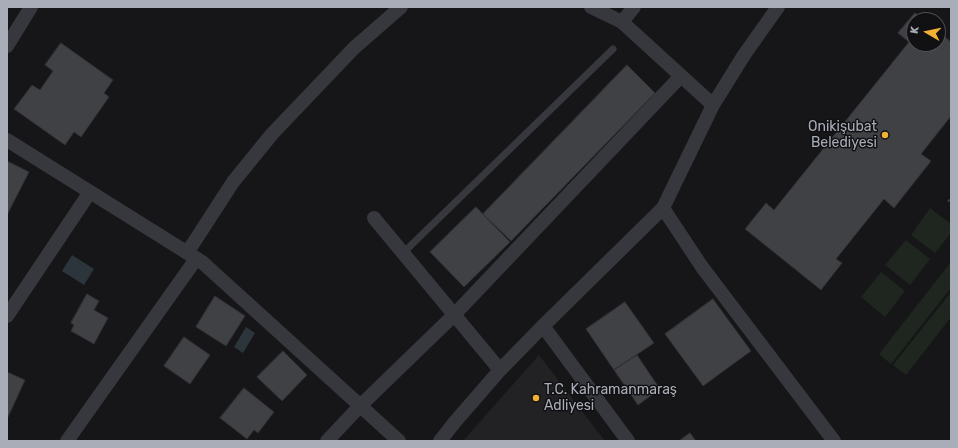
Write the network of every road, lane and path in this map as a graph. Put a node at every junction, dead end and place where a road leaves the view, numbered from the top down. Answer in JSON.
{"nodes":[{"id":1,"x":30,"y":7,"type":"edge"},
{"id":2,"x":401,"y":7,"type":"edge"},
{"id":3,"x":591,"y":7,"type":"edge"},
{"id":4,"x":634,"y":7,"type":"edge"},
{"id":5,"x":778,"y":7,"type":"edge"},
{"id":6,"x":622,"y":22,"type":"junction"},
{"id":7,"x":7,"y":46,"type":"edge"},
{"id":8,"x":613,"y":49,"type":"dead end"},
{"id":9,"x":681,"y":76,"type":"junction"},
{"id":10,"x":713,"y":105,"type":"junction"},
{"id":11,"x":7,"y":140,"type":"edge"},
{"id":12,"x":90,"y":192,"type":"junction"},
{"id":13,"x":948,"y":200,"type":"dead end"},
{"id":14,"x":951,"y":202,"type":"edge"},
{"id":15,"x":663,"y":208,"type":"junction"},
{"id":16,"x":374,"y":218,"type":"dead end"},
{"id":17,"x":403,"y":253,"type":"junction"},
{"id":18,"x":192,"y":256,"type":"junction"},
{"id":19,"x":454,"y":315,"type":"junction"},
{"id":20,"x":7,"y":316,"type":"edge"},
{"id":21,"x":543,"y":326,"type":"junction"},
{"id":22,"x":500,"y":370,"type":"junction"},
{"id":23,"x":360,"y":406,"type":"junction"},
{"id":24,"x":67,"y":441,"type":"edge"},
{"id":25,"x":327,"y":441,"type":"edge"},
{"id":26,"x":399,"y":441,"type":"edge"},
{"id":27,"x":440,"y":441,"type":"edge"},
{"id":28,"x":628,"y":441,"type":"edge"},
{"id":29,"x":834,"y":441,"type":"edge"}],
"edges":[{"from":1,"to":7,"type":"street"},
{"from":2,"to":18,"type":"street"},
{"from":3,"to":6,"type":"street"},
{"from":4,"to":6,"type":"street"},
{"from":5,"to":10,"type":"street"},
{"from":6,"to":9,"type":"street"},
{"from":8,"to":17,"type":"lane"},
{"from":9,"to":10,"type":"street"},
{"from":9,"to":19,"type":"street"},
{"from":10,"to":15,"type":"street"},
{"from":11,"to":12,"type":"street"},
{"from":12,"to":18,"type":"street"},
{"from":12,"to":20,"type":"street"},
{"from":13,"to":14,"type":"path"},
{"from":15,"to":21,"type":"street"},
{"from":15,"to":29,"type":"street"},
{"from":16,"to":17,"type":"street"},
{"from":17,"to":19,"type":"street"},
{"from":18,"to":23,"type":"street"},
{"from":18,"to":24,"type":"street"},
{"from":19,"to":22,"type":"street"},
{"from":19,"to":23,"type":"street"},
{"from":21,"to":22,"type":"street"},
{"from":21,"to":28,"type":"street"},
{"from":22,"to":27,"type":"street"},
{"from":23,"to":25,"type":"street"},
{"from":23,"to":26,"type":"street"}]}
